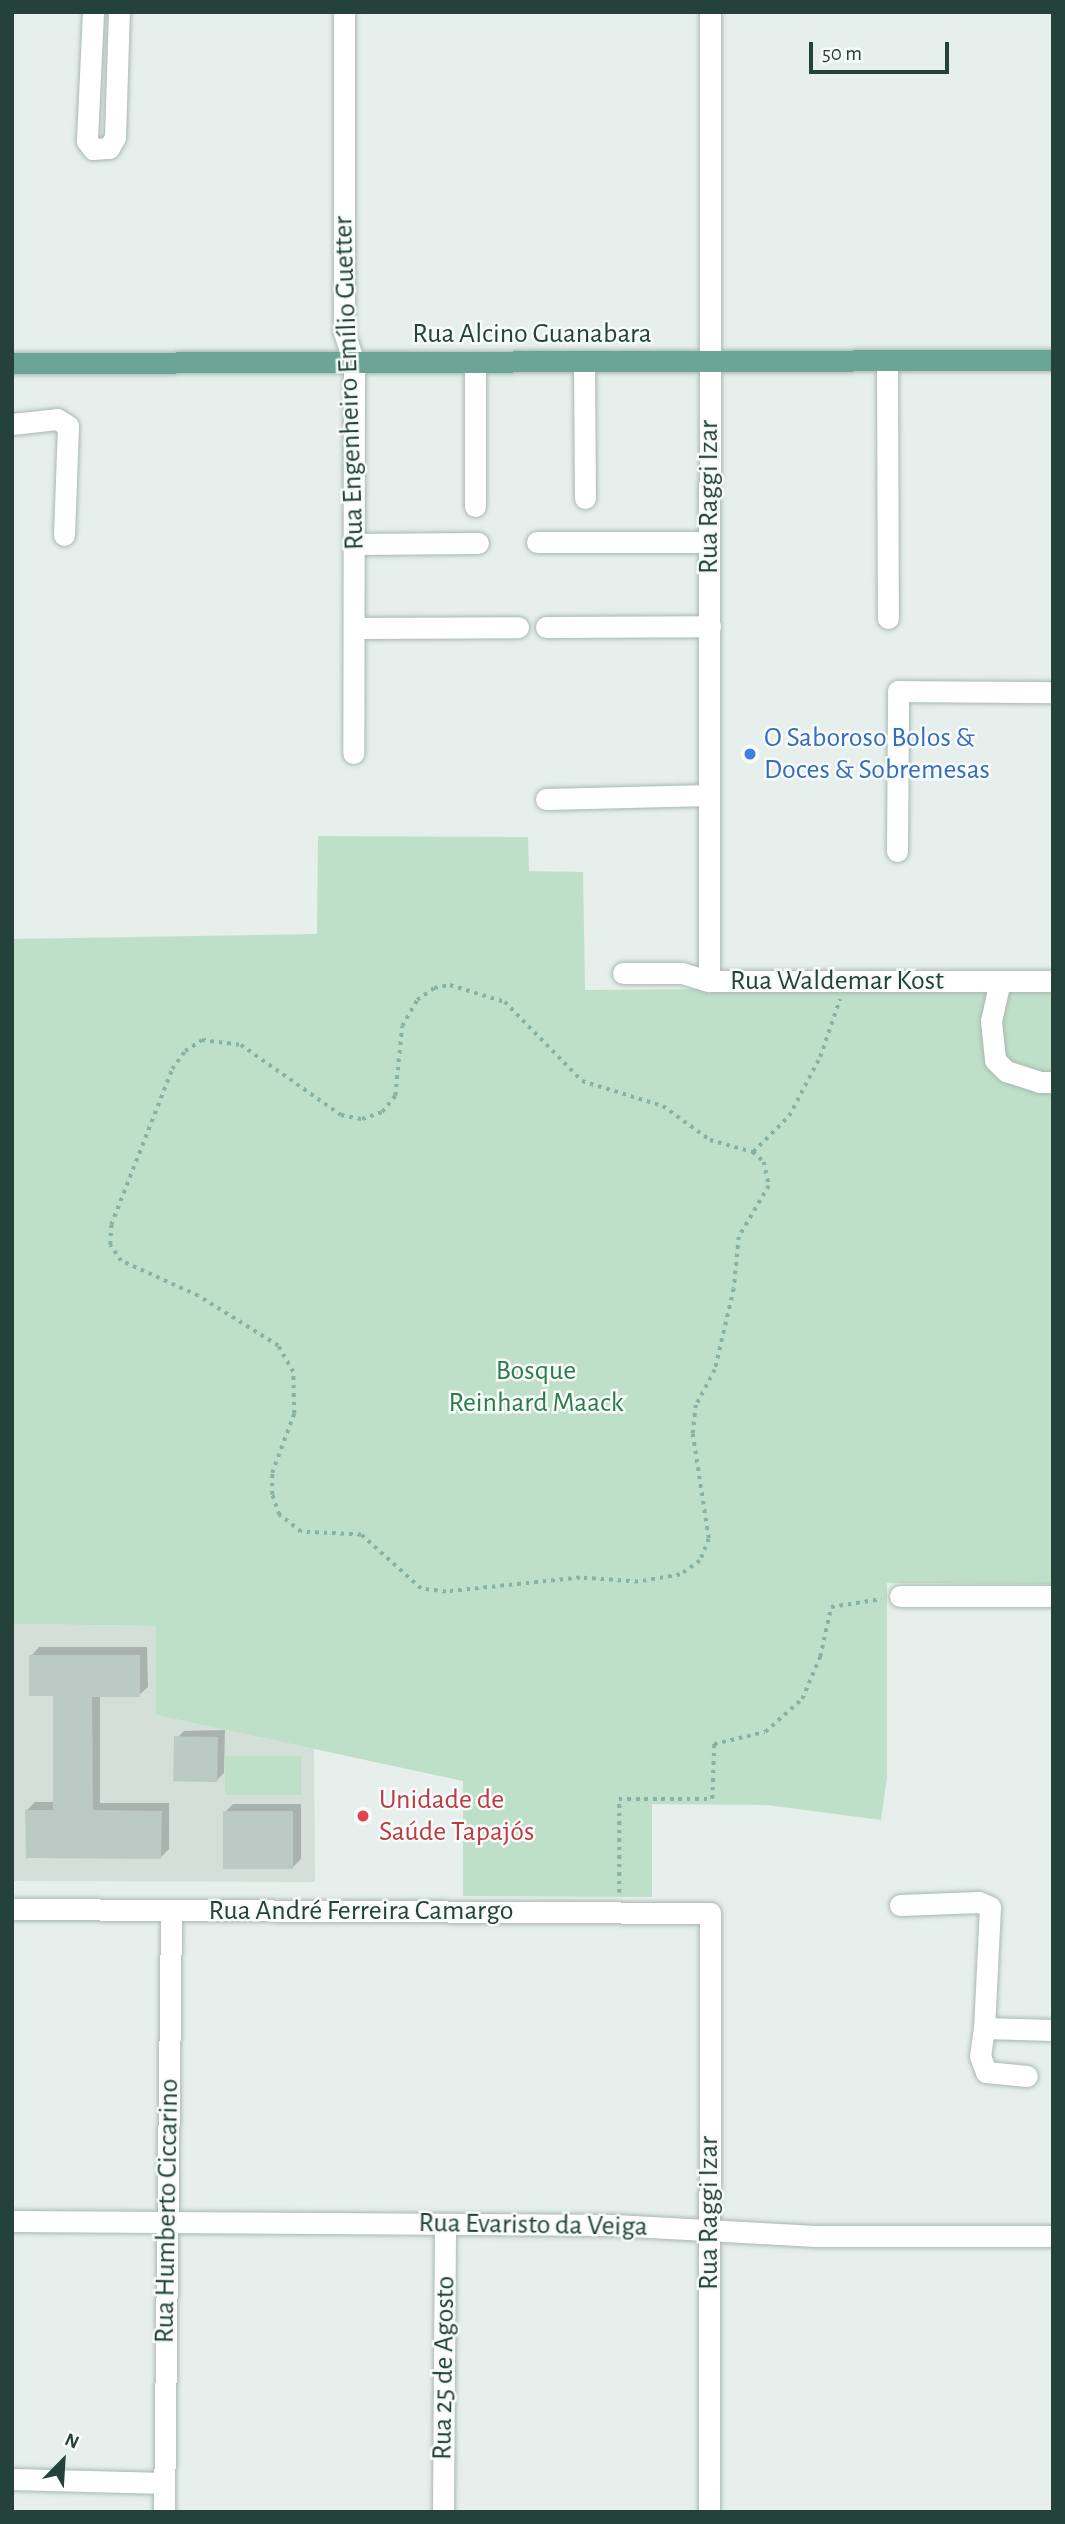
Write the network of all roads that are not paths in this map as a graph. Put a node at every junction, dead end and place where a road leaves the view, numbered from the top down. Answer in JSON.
{"nodes":[{"id":1,"x":93,"y":12,"type":"edge"},
{"id":2,"x":119,"y":12,"type":"edge"},
{"id":3,"x":344,"y":12,"type":"edge"},
{"id":4,"x":710,"y":12,"type":"edge"},
{"id":5,"x":887,"y":360,"type":"junction"},
{"id":6,"x":1053,"y":360,"type":"edge"},
{"id":7,"x":709,"y":361,"type":"junction"},
{"id":8,"x":354,"y":362,"type":"junction"},
{"id":9,"x":475,"y":362,"type":"junction"},
{"id":10,"x":584,"y":362,"type":"junction"},
{"id":11,"x":12,"y":363,"type":"edge"},
{"id":12,"x":12,"y":424,"type":"edge"},
{"id":13,"x":585,"y":498,"type":"dead end"},
{"id":14,"x":475,"y":506,"type":"dead end"},
{"id":15,"x":64,"y":536,"type":"dead end"},
{"id":16,"x":537,"y":542,"type":"dead end"},
{"id":17,"x":709,"y":542,"type":"junction"},
{"id":18,"x":478,"y":543,"type":"dead end"},
{"id":19,"x":354,"y":544,"type":"junction"},
{"id":20,"x":888,"y":618,"type":"dead end"},
{"id":21,"x":518,"y":626,"type":"dead end"},
{"id":22,"x":709,"y":626,"type":"junction"},
{"id":23,"x":546,"y":627,"type":"dead end"},
{"id":24,"x":354,"y":628,"type":"junction"},
{"id":25,"x":1053,"y":692,"type":"edge"},
{"id":26,"x":354,"y":753,"type":"dead end"},
{"id":27,"x":709,"y":795,"type":"junction"},
{"id":28,"x":546,"y":799,"type":"dead end"},
{"id":29,"x":897,"y":851,"type":"dead end"},
{"id":30,"x":623,"y":974,"type":"dead end"},
{"id":31,"x":709,"y":981,"type":"junction"},
{"id":32,"x":1000,"y":981,"type":"junction"},
{"id":33,"x":1053,"y":981,"type":"edge"},
{"id":34,"x":1053,"y":1082,"type":"edge"},
{"id":35,"x":900,"y":1596,"type":"road end"},
{"id":36,"x":1053,"y":1596,"type":"edge"},
{"id":37,"x":900,"y":1905,"type":"dead end"},
{"id":38,"x":12,"y":1909,"type":"edge"},
{"id":39,"x":171,"y":1910,"type":"junction"},
{"id":40,"x":710,"y":1913,"type":"joint"},
{"id":41,"x":984,"y":2028,"type":"junction"},
{"id":42,"x":1053,"y":2030,"type":"edge"},
{"id":43,"x":1027,"y":2076,"type":"dead end"},
{"id":44,"x":12,"y":2221,"type":"edge"},
{"id":45,"x":167,"y":2222,"type":"junction"},
{"id":46,"x":445,"y":2224,"type":"junction"},
{"id":47,"x":709,"y":2231,"type":"junction"},
{"id":48,"x":1053,"y":2236,"type":"edge"},
{"id":49,"x":12,"y":2479,"type":"edge"},
{"id":50,"x":164,"y":2483,"type":"junction"},
{"id":51,"x":164,"y":2512,"type":"edge"},
{"id":52,"x":443,"y":2512,"type":"edge"},
{"id":53,"x":709,"y":2512,"type":"edge"}],
"edges":[{"from":1,"to":2,"type":"street"},
{"from":3,"to":8,"type":"street","name":"Rua Engenheiro Emílio Guetter"},
{"from":4,"to":7,"type":"street","name":"Rua Raggi Izar"},
{"from":5,"to":6,"type":"main road","name":"Rua Alcino Guanabara"},
{"from":5,"to":7,"type":"main road","name":"Rua Alcino Guanabara"},
{"from":5,"to":20,"type":"street"},
{"from":7,"to":10,"type":"main road","name":"Rua Alcino Guanabara"},
{"from":7,"to":17,"type":"street","name":"Rua Raggi Izar"},
{"from":8,"to":9,"type":"main road","name":"Rua Alcino Guanabara"},
{"from":8,"to":11,"type":"main road","name":"Rua Alcino Guanabara"},
{"from":8,"to":19,"type":"street","name":"Rua Engenheiro Emílio Guetter"},
{"from":9,"to":10,"type":"main road","name":"Rua Alcino Guanabara"},
{"from":9,"to":14,"type":"street"},
{"from":10,"to":13,"type":"street"},
{"from":12,"to":15,"type":"street"},
{"from":16,"to":17,"type":"street"},
{"from":17,"to":22,"type":"street","name":"Rua Raggi Izar"},
{"from":18,"to":19,"type":"street"},
{"from":19,"to":24,"type":"street","name":"Rua Engenheiro Emílio Guetter"},
{"from":21,"to":24,"type":"street"},
{"from":22,"to":23,"type":"street"},
{"from":22,"to":27,"type":"street","name":"Rua Raggi Izar"},
{"from":24,"to":26,"type":"street","name":"Rua Engenheiro Emílio Guetter"},
{"from":25,"to":29,"type":"street"},
{"from":27,"to":28,"type":"street"},
{"from":27,"to":31,"type":"street","name":"Rua Raggi Izar"},
{"from":30,"to":31,"type":"street","name":"Rua Waldemar Kost"},
{"from":31,"to":32,"type":"street","name":"Rua Waldemar Kost"},
{"from":32,"to":33,"type":"street","name":"Rua Waldemar Kost"},
{"from":32,"to":34,"type":"street"},
{"from":35,"to":36,"type":"street"},
{"from":37,"to":41,"type":"street"},
{"from":38,"to":39,"type":"street","name":"Rua André Ferreira Camargo"},
{"from":39,"to":40,"type":"street","name":"Rua André Ferreira Camargo"},
{"from":39,"to":45,"type":"street","name":"Rua Humberto Ciccarino"},
{"from":40,"to":47,"type":"street","name":"Rua Raggi Izar"},
{"from":41,"to":42,"type":"street"},
{"from":41,"to":43,"type":"street"},
{"from":44,"to":45,"type":"street","name":"Rua Evaristo da Veiga"},
{"from":45,"to":46,"type":"street","name":"Rua Evaristo da Veiga"},
{"from":45,"to":50,"type":"street","name":"Rua Humberto Ciccarino"},
{"from":46,"to":47,"type":"street","name":"Rua Evaristo da Veiga"},
{"from":46,"to":52,"type":"street","name":"Rua 25 de Agosto"},
{"from":47,"to":48,"type":"street","name":"Rua Evaristo da Veiga"},
{"from":47,"to":53,"type":"street","name":"Rua Raggi Izar"},
{"from":49,"to":50,"type":"street"},
{"from":50,"to":51,"type":"street","name":"Rua Humberto Ciccarino"}]}
